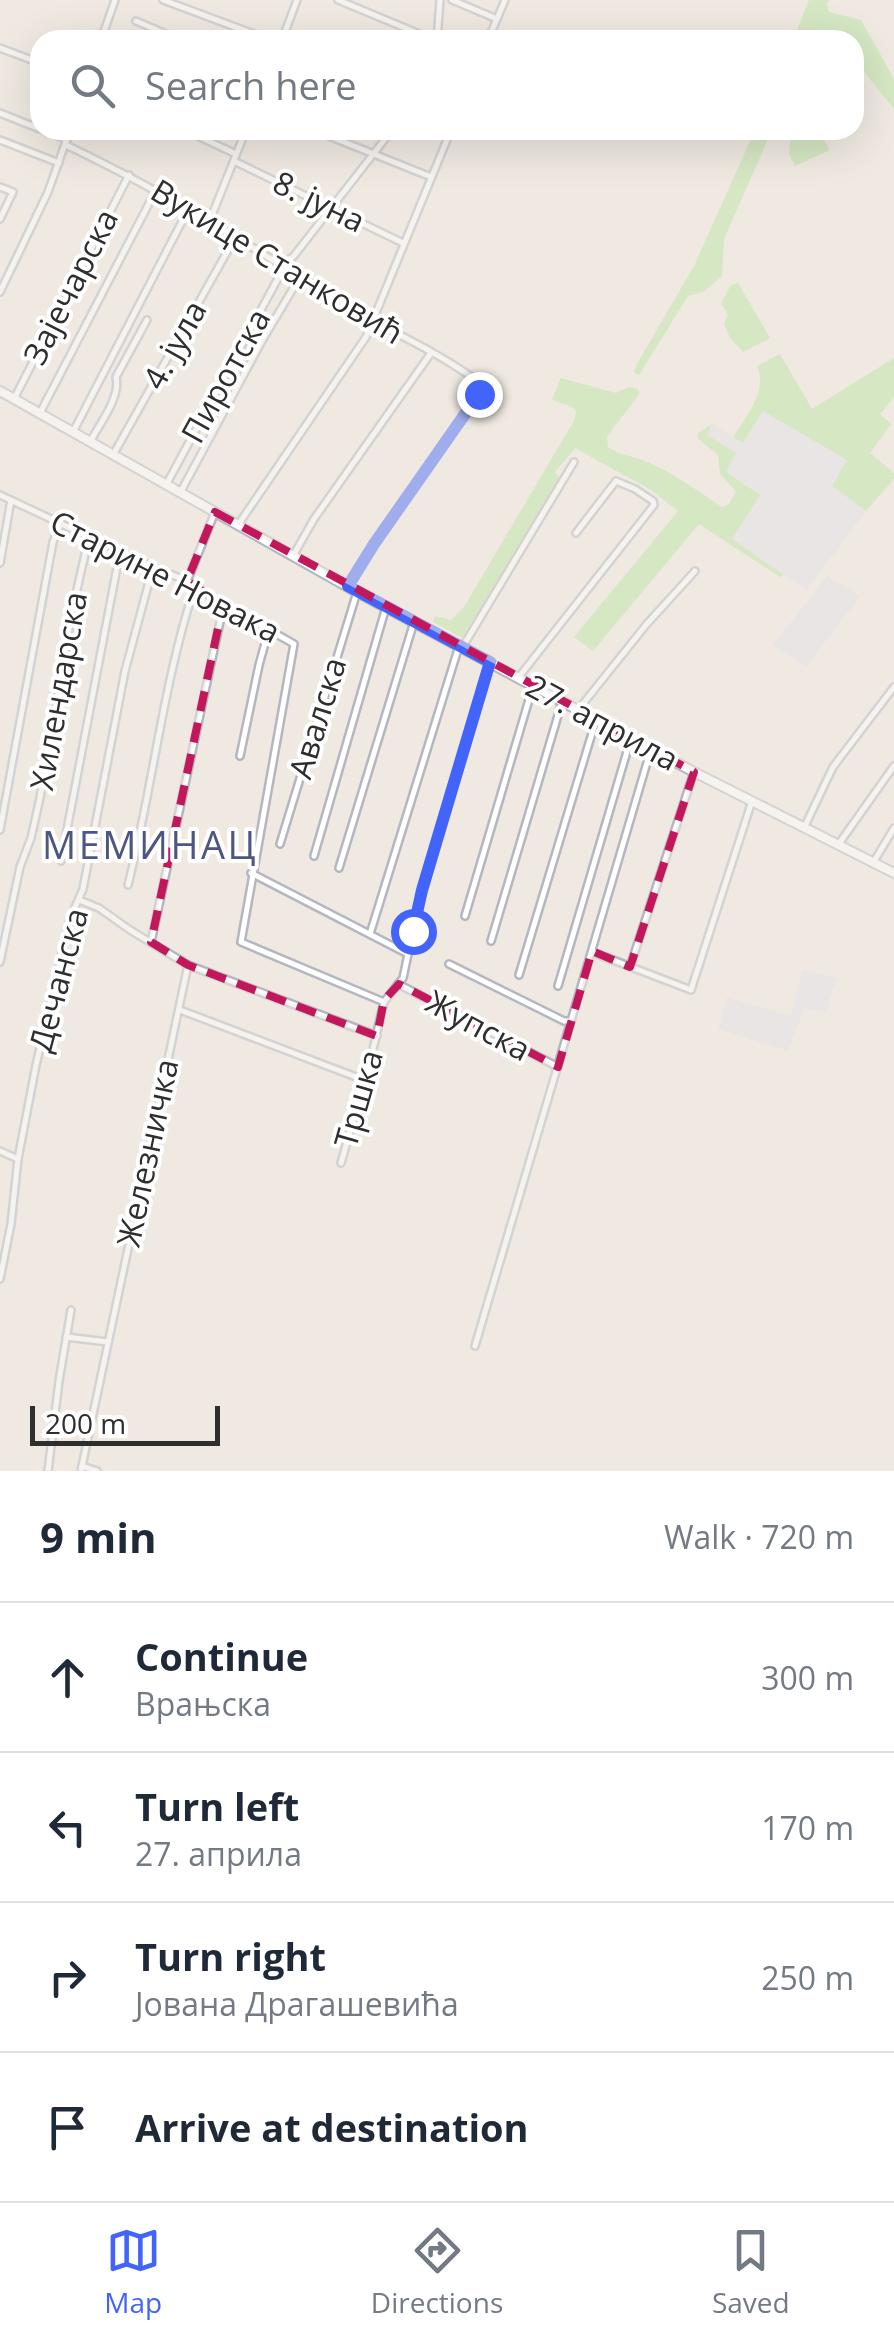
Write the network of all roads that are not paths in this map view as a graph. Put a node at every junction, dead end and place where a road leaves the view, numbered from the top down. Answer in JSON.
{"nodes":[{"id":1,"x":115,"y":0,"type":"edge"},
{"id":2,"x":163,"y":0,"type":"edge"},
{"id":3,"x":297,"y":0,"type":"edge"},
{"id":4,"x":338,"y":0,"type":"edge"},
{"id":5,"x":440,"y":0,"type":"edge"},
{"id":6,"x":452,"y":0,"type":"edge"},
{"id":7,"x":505,"y":0,"type":"edge"},
{"id":8,"x":497,"y":18,"type":"junction"},
{"id":9,"x":136,"y":21,"type":"dead end"},
{"id":10,"x":104,"y":30,"type":"edge"},
{"id":11,"x":157,"y":30,"type":"edge"},
{"id":12,"x":243,"y":30,"type":"edge"},
{"id":13,"x":286,"y":30,"type":"edge"},
{"id":14,"x":411,"y":30,"type":"edge"},
{"id":15,"x":436,"y":30,"type":"edge"},
{"id":16,"x":492,"y":30,"type":"edge"},
{"id":17,"x":0,"y":48,"type":"edge"},
{"id":18,"x":30,"y":59,"type":"edge"},
{"id":19,"x":0,"y":112,"type":"edge"},
{"id":20,"x":30,"y":125,"type":"edge"},
{"id":21,"x":0,"y":140,"type":"edge"},
{"id":22,"x":63,"y":140,"type":"edge"},
{"id":23,"x":204,"y":140,"type":"edge"},
{"id":24,"x":242,"y":140,"type":"edge"},
{"id":25,"x":339,"y":140,"type":"edge"},
{"id":26,"x":384,"y":140,"type":"edge"},
{"id":27,"x":446,"y":140,"type":"edge"},
{"id":28,"x":67,"y":142,"type":"junction"},
{"id":29,"x":374,"y":154,"type":"junction"},
{"id":30,"x":235,"y":157,"type":"junction"},
{"id":31,"x":59,"y":164,"type":"junction"},
{"id":32,"x":129,"y":175,"type":"junction"},
{"id":33,"x":431,"y":177,"type":"junction"},
{"id":34,"x":0,"y":187,"type":"edge"},
{"id":35,"x":156,"y":190,"type":"junction"},
{"id":36,"x":189,"y":208,"type":"junction"},
{"id":37,"x":330,"y":208,"type":"junction"},
{"id":38,"x":0,"y":219,"type":"edge"},
{"id":39,"x":210,"y":220,"type":"junction"},
{"id":40,"x":236,"y":236,"type":"junction"},
{"id":41,"x":404,"y":242,"type":"junction"},
{"id":42,"x":289,"y":261,"type":"junction"},
{"id":43,"x":298,"y":274,"type":"junction"},
{"id":44,"x":0,"y":292,"type":"edge"},
{"id":45,"x":147,"y":320,"type":"dead end"},
{"id":46,"x":372,"y":322,"type":"junction"},
{"id":47,"x":430,"y":353,"type":"junction"},
{"id":48,"x":482,"y":387,"type":"joint"},
{"id":49,"x":0,"y":391,"type":"edge"},
{"id":50,"x":14,"y":399,"type":"junction"},
{"id":51,"x":40,"y":413,"type":"junction"},
{"id":52,"x":72,"y":432,"type":"junction"},
{"id":53,"x":90,"y":442,"type":"junction"},
{"id":54,"x":113,"y":455,"type":"junction"},
{"id":55,"x":574,"y":462,"type":"dead end"},
{"id":56,"x":166,"y":485,"type":"junction"},
{"id":57,"x":180,"y":492,"type":"junction"},
{"id":58,"x":0,"y":494,"type":"edge"},
{"id":59,"x":11,"y":500,"type":"junction"},
{"id":60,"x":215,"y":512,"type":"junction"},
{"id":61,"x":61,"y":522,"type":"junction"},
{"id":62,"x":238,"y":525,"type":"junction"},
{"id":63,"x":576,"y":533,"type":"dead end"},
{"id":64,"x":89,"y":536,"type":"junction"},
{"id":65,"x":120,"y":552,"type":"junction"},
{"id":66,"x":293,"y":556,"type":"junction"},
{"id":67,"x":0,"y":562,"type":"edge"},
{"id":68,"x":153,"y":567,"type":"junction"},
{"id":69,"x":695,"y":571,"type":"dead end"},
{"id":70,"x":188,"y":581,"type":"junction"},
{"id":71,"x":195,"y":586,"type":"junction"},
{"id":72,"x":352,"y":589,"type":"junction"},
{"id":73,"x":224,"y":604,"type":"junction"},
{"id":74,"x":386,"y":608,"type":"junction"},
{"id":75,"x":414,"y":622,"type":"junction"},
{"id":76,"x":269,"y":629,"type":"junction"},
{"id":77,"x":460,"y":647,"type":"junction"},
{"id":78,"x":490,"y":662,"type":"junction"},
{"id":79,"x":518,"y":678,"type":"junction"},
{"id":80,"x":534,"y":686,"type":"junction"},
{"id":81,"x":894,"y":688,"type":"edge"},
{"id":82,"x":562,"y":702,"type":"junction"},
{"id":83,"x":578,"y":710,"type":"junction"},
{"id":84,"x":596,"y":720,"type":"junction"},
{"id":85,"x":631,"y":738,"type":"junction"},
{"id":86,"x":651,"y":749,"type":"junction"},
{"id":87,"x":240,"y":756,"type":"dead end"},
{"id":88,"x":894,"y":766,"type":"edge"},
{"id":89,"x":694,"y":772,"type":"junction"},
{"id":90,"x":752,"y":801,"type":"junction"},
{"id":91,"x":804,"y":828,"type":"junction"},
{"id":92,"x":894,"y":828,"type":"edge"},
{"id":93,"x":0,"y":830,"type":"edge"},
{"id":94,"x":280,"y":844,"type":"dead end"},
{"id":95,"x":838,"y":845,"type":"junction"},
{"id":96,"x":314,"y":856,"type":"dead end"},
{"id":97,"x":61,"y":861,"type":"dead end"},
{"id":98,"x":873,"y":862,"type":"junction"},
{"id":99,"x":339,"y":868,"type":"dead end"},
{"id":100,"x":251,"y":873,"type":"junction"},
{"id":101,"x":894,"y":873,"type":"edge"},
{"id":102,"x":128,"y":885,"type":"dead end"},
{"id":103,"x":79,"y":900,"type":"junction"},
{"id":104,"x":465,"y":916,"type":"dead end"},
{"id":105,"x":370,"y":934,"type":"junction"},
{"id":106,"x":491,"y":941,"type":"dead end"},
{"id":107,"x":151,"y":942,"type":"junction"},
{"id":108,"x":592,"y":952,"type":"junction"},
{"id":109,"x":408,"y":954,"type":"junction"},
{"id":110,"x":0,"y":962,"type":"edge"},
{"id":111,"x":188,"y":964,"type":"junction"},
{"id":112,"x":449,"y":964,"type":"dead end"},
{"id":113,"x":630,"y":967,"type":"junction"},
{"id":114,"x":519,"y":975,"type":"dead end"},
{"id":115,"x":398,"y":984,"type":"junction"},
{"id":116,"x":558,"y":986,"type":"dead end"},
{"id":117,"x":384,"y":1002,"type":"junction"},
{"id":118,"x":179,"y":1010,"type":"junction"},
{"id":119,"x":571,"y":1020,"type":"junction"},
{"id":120,"x":377,"y":1036,"type":"junction"},
{"id":121,"x":558,"y":1068,"type":"junction"},
{"id":122,"x":364,"y":1080,"type":"junction"},
{"id":123,"x":0,"y":1151,"type":"edge"},
{"id":124,"x":18,"y":1158,"type":"junction"},
{"id":125,"x":341,"y":1163,"type":"dead end"},
{"id":126,"x":2,"y":1257,"type":"edge"},
{"id":127,"x":0,"y":1279,"type":"edge"},
{"id":128,"x":71,"y":1310,"type":"dead end"},
{"id":129,"x":66,"y":1336,"type":"junction"},
{"id":130,"x":108,"y":1342,"type":"junction"},
{"id":131,"x":475,"y":1346,"type":"dead end"},
{"id":132,"x":81,"y":1468,"type":"edge"},
{"id":133,"x":48,"y":1471,"type":"edge"},
{"id":134,"x":96,"y":1471,"type":"edge"}],
"edges":[{"from":1,"to":10,"type":"street"},
{"from":2,"to":12,"type":"street"},
{"from":3,"to":13,"type":"street"},
{"from":4,"to":14,"type":"street"},
{"from":5,"to":15,"type":"street"},
{"from":6,"to":8,"type":"street"},
{"from":7,"to":8,"type":"street"},
{"from":8,"to":16,"type":"street"},
{"from":9,"to":11,"type":"street"},
{"from":17,"to":18,"type":"street"},
{"from":19,"to":20,"type":"street","name":"Вукице Станковић"},
{"from":21,"to":31,"type":"street"},
{"from":22,"to":28,"type":"street","name":"Вукице Станковић"},
{"from":23,"to":30,"type":"street","name":"8. јуна"},
{"from":24,"to":30,"type":"street"},
{"from":25,"to":29,"type":"street"},
{"from":26,"to":29,"type":"street","name":"Пиротска"},
{"from":27,"to":33,"type":"street"},
{"from":28,"to":31,"type":"street"},
{"from":28,"to":32,"type":"street","name":"Вукице Станковић"},
{"from":29,"to":33,"type":"street"},
{"from":29,"to":37,"type":"street","name":"Пиротска"},
{"from":30,"to":37,"type":"street","name":"8. јуна"},
{"from":30,"to":39,"type":"street"},
{"from":31,"to":44,"type":"street"},
{"from":32,"to":35,"type":"street","name":"Вукице Станковић"},
{"from":32,"to":50,"type":"street","name":"Зајечарска"},
{"from":33,"to":41,"type":"street"},
{"from":34,"to":38,"type":"street"},
{"from":35,"to":36,"type":"street","name":"Вукице Станковић"},
{"from":35,"to":51,"type":"street"},
{"from":36,"to":39,"type":"street","name":"Вукице Станковић"},
{"from":36,"to":52,"type":"street"},
{"from":37,"to":41,"type":"street","name":"8. јуна"},
{"from":37,"to":42,"type":"street","name":"Пиротска"},
{"from":39,"to":40,"type":"street","name":"Вукице Станковић"},
{"from":40,"to":42,"type":"street","name":"Вукице Станковић"},
{"from":40,"to":54,"type":"street","name":"4. јула"},
{"from":41,"to":46,"type":"street"},
{"from":42,"to":43,"type":"street"},
{"from":42,"to":43,"type":"street","name":"Вукице Станковић"},
{"from":42,"to":56,"type":"street","name":"Пиротска"},
{"from":43,"to":46,"type":"street","name":"Вукице Станковић"},
{"from":43,"to":57,"type":"street"},
{"from":45,"to":53,"type":"street"},
{"from":46,"to":47,"type":"street","name":"Вукице Станковић"},
{"from":46,"to":62,"type":"street"},
{"from":47,"to":48,"type":"street","name":"Вукице Станковић"},
{"from":47,"to":66,"type":"street"},
{"from":48,"to":72,"type":"street","name":"Авалска"},
{"from":49,"to":50,"type":"main road","name":"27. априла"},
{"from":50,"to":51,"type":"main road","name":"27. априла"},
{"from":51,"to":52,"type":"main road","name":"27. априла"},
{"from":52,"to":53,"type":"main road","name":"27. априла"},
{"from":53,"to":54,"type":"main road","name":"27. априла"},
{"from":54,"to":56,"type":"main road","name":"27. априла"},
{"from":55,"to":77,"type":"street"},
{"from":56,"to":57,"type":"main road","name":"27. априла"},
{"from":57,"to":60,"type":"main road","name":"27. априла"},
{"from":58,"to":59,"type":"street","name":"Старине Новака"},
{"from":59,"to":61,"type":"street","name":"Старине Новака"},
{"from":59,"to":67,"type":"street"},
{"from":60,"to":62,"type":"main road","name":"27. априла"},
{"from":60,"to":70,"type":"street"},
{"from":61,"to":64,"type":"street","name":"Старине Новака"},
{"from":61,"to":93,"type":"street"},
{"from":62,"to":66,"type":"main road","name":"27. априла"},
{"from":63,"to":79,"type":"street"},
{"from":64,"to":65,"type":"street","name":"Старине Новака"},
{"from":64,"to":110,"type":"street","name":"Хилендарска"},
{"from":65,"to":68,"type":"street","name":"Старине Новака"},
{"from":65,"to":97,"type":"street"},
{"from":66,"to":72,"type":"main road","name":"27. априла"},
{"from":68,"to":70,"type":"street","name":"Старине Новака"},
{"from":68,"to":103,"type":"street","name":"Дечанска"},
{"from":69,"to":83,"type":"street"},
{"from":70,"to":71,"type":"street","name":"Старине Новака"},
{"from":71,"to":73,"type":"street","name":"Старине Новака"},
{"from":71,"to":102,"type":"street"},
{"from":72,"to":74,"type":"main road","name":"27. априла"},
{"from":72,"to":94,"type":"street","name":"Авалска"},
{"from":73,"to":76,"type":"street","name":"Старине Новака"},
{"from":73,"to":107,"type":"street"},
{"from":74,"to":75,"type":"main road","name":"27. априла"},
{"from":74,"to":96,"type":"street"},
{"from":75,"to":77,"type":"main road","name":"27. априла"},
{"from":75,"to":99,"type":"street"},
{"from":76,"to":87,"type":"street"},
{"from":76,"to":100,"type":"street","name":"Старине Новака"},
{"from":77,"to":78,"type":"main road","name":"27. априла"},
{"from":77,"to":105,"type":"street"},
{"from":78,"to":79,"type":"main road","name":"27. априла"},
{"from":78,"to":109,"type":"street"},
{"from":79,"to":80,"type":"main road","name":"27. априла"},
{"from":80,"to":82,"type":"main road","name":"27. априла"},
{"from":80,"to":104,"type":"street"},
{"from":81,"to":91,"type":"street"},
{"from":82,"to":83,"type":"main road","name":"27. априла"},
{"from":82,"to":106,"type":"street"},
{"from":83,"to":84,"type":"main road","name":"27. априла"},
{"from":84,"to":85,"type":"main road","name":"27. априла"},
{"from":84,"to":114,"type":"street"},
{"from":85,"to":86,"type":"main road","name":"27. априла"},
{"from":85,"to":116,"type":"street"},
{"from":86,"to":89,"type":"main road","name":"27. априла"},
{"from":86,"to":108,"type":"street"},
{"from":88,"to":95,"type":"street"},
{"from":89,"to":90,"type":"main road","name":"27. априла"},
{"from":89,"to":113,"type":"street"},
{"from":90,"to":91,"type":"main road","name":"27. априла"},
{"from":90,"to":113,"type":"street"},
{"from":91,"to":95,"type":"main road","name":"27. априла"},
{"from":92,"to":98,"type":"street"},
{"from":95,"to":98,"type":"main road","name":"27. априла"},
{"from":98,"to":101,"type":"main road","name":"27. априла"},
{"from":100,"to":105,"type":"street"},
{"from":100,"to":117,"type":"street","name":"Старине Новака"},
{"from":103,"to":107,"type":"street"},
{"from":103,"to":124,"type":"street","name":"Дечанска"},
{"from":105,"to":109,"type":"street"},
{"from":107,"to":111,"type":"street"},
{"from":108,"to":113,"type":"street"},
{"from":108,"to":119,"type":"street"},
{"from":109,"to":115,"type":"street"},
{"from":111,"to":118,"type":"street","name":"Железничка"},
{"from":111,"to":120,"type":"street"},
{"from":112,"to":119,"type":"street"},
{"from":115,"to":117,"type":"street"},
{"from":115,"to":121,"type":"street","name":"Жупска"},
{"from":117,"to":120,"type":"street","name":"Тршка"},
{"from":118,"to":122,"type":"street"},
{"from":118,"to":130,"type":"street","name":"Железничка"},
{"from":119,"to":121,"type":"street"},
{"from":120,"to":122,"type":"street","name":"Тршка"},
{"from":121,"to":131,"type":"street"},
{"from":122,"to":125,"type":"street","name":"Тршка"},
{"from":123,"to":124,"type":"street"},
{"from":124,"to":126,"type":"street","name":"Дечанска"},
{"from":126,"to":127,"type":"street","name":"Дечанска"},
{"from":128,"to":129,"type":"street"},
{"from":129,"to":130,"type":"street"},
{"from":129,"to":133,"type":"street"},
{"from":130,"to":132,"type":"street","name":"Железничка"},
{"from":132,"to":134,"type":"street","name":"Железничка"}]}
